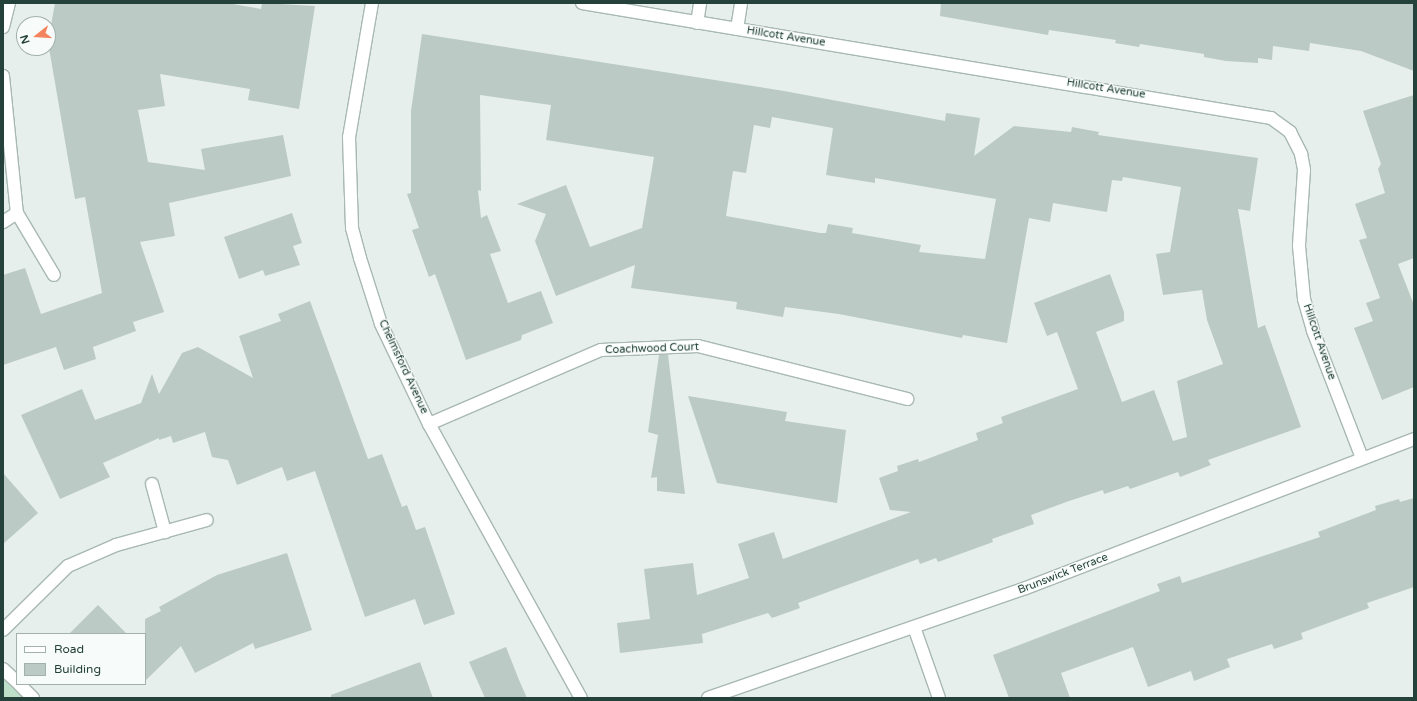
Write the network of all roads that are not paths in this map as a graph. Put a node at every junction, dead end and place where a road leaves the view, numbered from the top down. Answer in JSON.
{"nodes":[{"id":1,"x":9,"y":3,"type":"edge"},
{"id":2,"x":372,"y":3,"type":"edge"},
{"id":3,"x":582,"y":3,"type":"edge"},
{"id":4,"x":700,"y":3,"type":"edge"},
{"id":5,"x":741,"y":3,"type":"edge"},
{"id":6,"x":697,"y":23,"type":"junction"},
{"id":7,"x":3,"y":27,"type":"edge"},
{"id":8,"x":737,"y":29,"type":"junction"},
{"id":9,"x":3,"y":76,"type":"edge"},
{"id":10,"x":17,"y":212,"type":"junction"},
{"id":11,"x":3,"y":222,"type":"edge"},
{"id":12,"x":54,"y":275,"type":"dead end"},
{"id":13,"x":907,"y":399,"type":"dead end"},
{"id":14,"x":430,"y":424,"type":"junction"},
{"id":15,"x":1414,"y":439,"type":"edge"},
{"id":16,"x":1362,"y":458,"type":"junction"},
{"id":17,"x":152,"y":484,"type":"dead end"},
{"id":18,"x":207,"y":520,"type":"dead end"},
{"id":19,"x":165,"y":532,"type":"junction"},
{"id":20,"x":914,"y":627,"type":"junction"},
{"id":21,"x":3,"y":630,"type":"edge"},
{"id":22,"x":3,"y":669,"type":"edge"},
{"id":23,"x":16,"y":681,"type":"edge"},
{"id":24,"x":20,"y":685,"type":"edge"},
{"id":25,"x":33,"y":698,"type":"edge"},
{"id":26,"x":581,"y":698,"type":"edge"},
{"id":27,"x":708,"y":698,"type":"edge"},
{"id":28,"x":939,"y":698,"type":"edge"}],
"edges":[{"from":1,"to":7,"type":"street"},
{"from":2,"to":14,"type":"street","name":"Chelmsford Avenue"},
{"from":3,"to":6,"type":"street","name":"Hillcott Avenue"},
{"from":4,"to":6,"type":"street"},
{"from":5,"to":8,"type":"street"},
{"from":6,"to":8,"type":"street","name":"Hillcott Avenue"},
{"from":8,"to":16,"type":"street","name":"Hillcott Avenue"},
{"from":9,"to":10,"type":"street"},
{"from":10,"to":11,"type":"street"},
{"from":10,"to":12,"type":"street"},
{"from":13,"to":14,"type":"street","name":"Coachwood Court"},
{"from":14,"to":26,"type":"street","name":"Chelmsford Avenue"},
{"from":15,"to":16,"type":"street","name":"Brunswick Terrace"},
{"from":16,"to":20,"type":"street","name":"Brunswick Terrace"},
{"from":17,"to":19,"type":"street"},
{"from":18,"to":19,"type":"street"},
{"from":19,"to":21,"type":"street"},
{"from":20,"to":27,"type":"street","name":"Brunswick Terrace"},
{"from":20,"to":28,"type":"street"},
{"from":22,"to":23,"type":"street"},
{"from":24,"to":25,"type":"street"}]}
